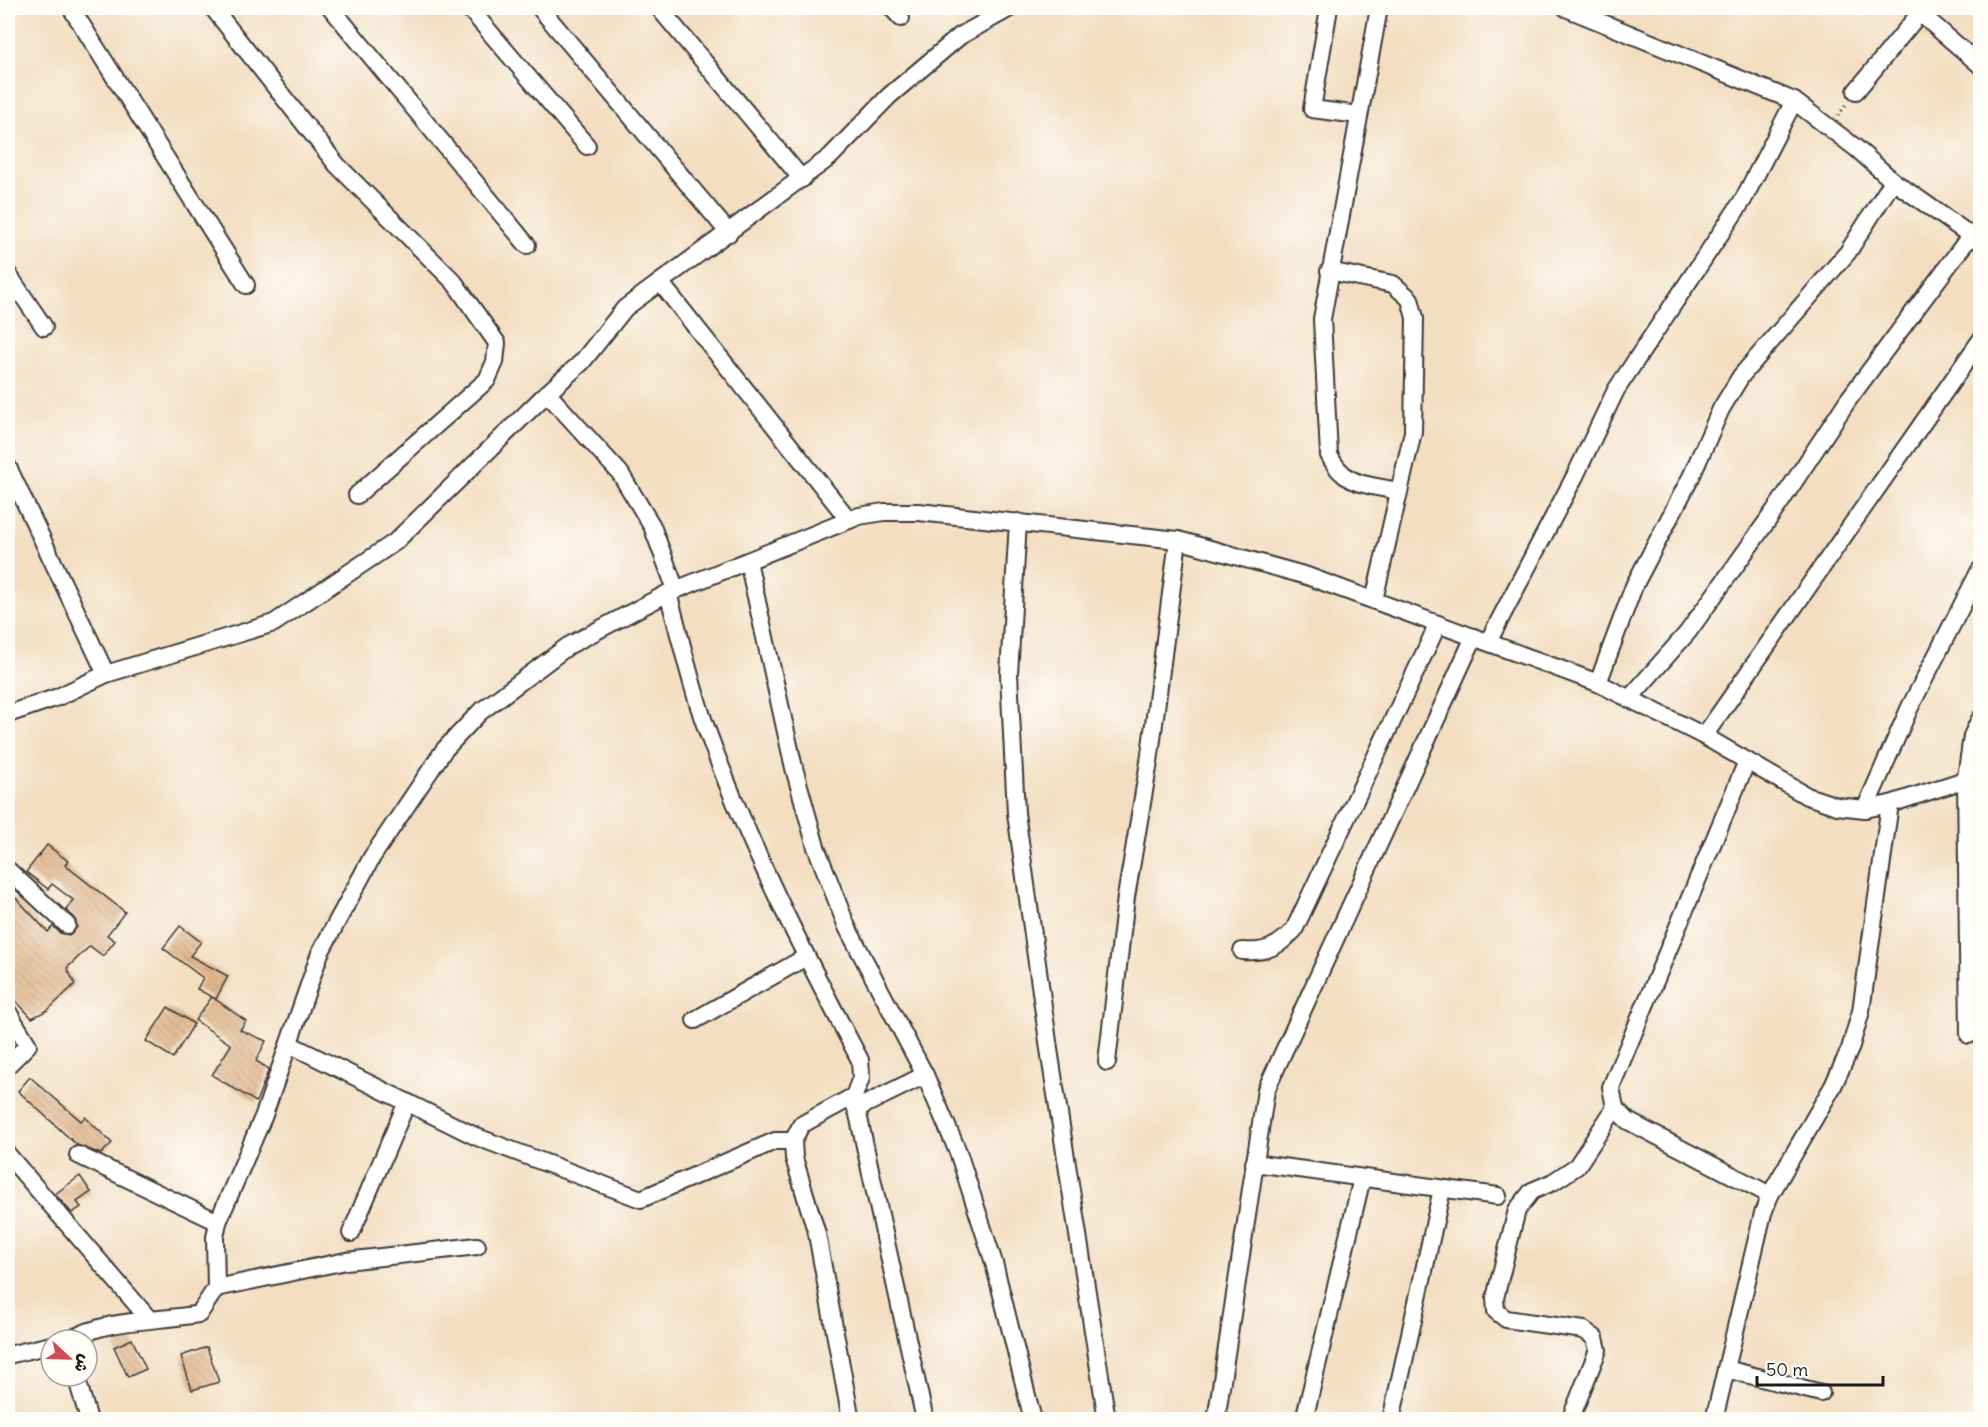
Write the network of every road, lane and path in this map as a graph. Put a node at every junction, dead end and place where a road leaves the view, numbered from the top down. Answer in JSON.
{"nodes":[{"id":1,"x":71,"y":8,"type":"edge"},
{"id":2,"x":213,"y":8,"type":"edge"},
{"id":3,"x":331,"y":8,"type":"edge"},
{"id":4,"x":469,"y":8,"type":"edge"},
{"id":5,"x":540,"y":8,"type":"edge"},
{"id":6,"x":660,"y":8,"type":"edge"},
{"id":7,"x":1010,"y":8,"type":"edge"},
{"id":8,"x":1329,"y":8,"type":"edge"},
{"id":9,"x":1379,"y":8,"type":"edge"},
{"id":10,"x":1566,"y":8,"type":"edge"},
{"id":11,"x":1919,"y":9,"type":"edge"},
{"id":12,"x":1980,"y":65,"type":"edge"},
{"id":13,"x":1856,"y":91,"type":"joint"},
{"id":14,"x":1794,"y":101,"type":"junction"},
{"id":15,"x":1359,"y":115,"type":"junction"},
{"id":16,"x":1830,"y":128,"type":"junction"},
{"id":17,"x":587,"y":146,"type":"dead end"},
{"id":18,"x":802,"y":179,"type":"junction"},
{"id":19,"x":1893,"y":181,"type":"junction"},
{"id":20,"x":729,"y":233,"type":"junction"},
{"id":21,"x":1976,"y":239,"type":"edge"},
{"id":22,"x":527,"y":245,"type":"dead end"},
{"id":23,"x":1329,"y":271,"type":"junction"},
{"id":24,"x":8,"y":274,"type":"edge"},
{"id":25,"x":660,"y":282,"type":"junction"},
{"id":26,"x":246,"y":285,"type":"dead end"},
{"id":27,"x":44,"y":327,"type":"dead end"},
{"id":28,"x":1980,"y":341,"type":"edge"},
{"id":29,"x":548,"y":393,"type":"junction"},
{"id":30,"x":8,"y":467,"type":"edge"},
{"id":31,"x":1398,"y":491,"type":"junction"},
{"id":32,"x":357,"y":495,"type":"dead end"},
{"id":33,"x":849,"y":520,"type":"junction"},
{"id":34,"x":1017,"y":522,"type":"junction"},
{"id":35,"x":1178,"y":540,"type":"junction"},
{"id":36,"x":748,"y":561,"type":"junction"},
{"id":37,"x":1980,"y":570,"type":"edge"},
{"id":38,"x":672,"y":591,"type":"junction"},
{"id":39,"x":1374,"y":600,"type":"junction"},
{"id":40,"x":1438,"y":624,"type":"junction"},
{"id":41,"x":1481,"y":640,"type":"junction"},
{"id":42,"x":106,"y":674,"type":"junction"},
{"id":43,"x":1598,"y":683,"type":"junction"},
{"id":44,"x":1629,"y":699,"type":"junction"},
{"id":45,"x":8,"y":714,"type":"edge"},
{"id":46,"x":1980,"y":719,"type":"edge"},
{"id":47,"x":1704,"y":736,"type":"junction"},
{"id":48,"x":1748,"y":761,"type":"junction"},
{"id":49,"x":1973,"y":777,"type":"edge"},
{"id":50,"x":1890,"y":804,"type":"junction"},
{"id":51,"x":1865,"y":808,"type":"junction"},
{"id":52,"x":8,"y":870,"type":"edge"},
{"id":53,"x":67,"y":925,"type":"dead end"},
{"id":54,"x":1242,"y":951,"type":"dead end"},
{"id":55,"x":806,"y":957,"type":"junction"},
{"id":56,"x":8,"y":1012,"type":"edge"},
{"id":57,"x":695,"y":1020,"type":"dead end"},
{"id":58,"x":1969,"y":1035,"type":"dead end"},
{"id":59,"x":289,"y":1044,"type":"junction"},
{"id":60,"x":1107,"y":1062,"type":"dead end"},
{"id":61,"x":8,"y":1065,"type":"edge"},
{"id":62,"x":925,"y":1075,"type":"junction"},
{"id":63,"x":407,"y":1102,"type":"junction"},
{"id":64,"x":855,"y":1102,"type":"junction"},
{"id":65,"x":1616,"y":1108,"type":"junction"},
{"id":66,"x":793,"y":1141,"type":"junction"},
{"id":67,"x":8,"y":1155,"type":"edge"},
{"id":68,"x":78,"y":1155,"type":"dead end"},
{"id":69,"x":1254,"y":1163,"type":"junction"},
{"id":70,"x":1362,"y":1178,"type":"junction"},
{"id":71,"x":1442,"y":1188,"type":"junction"},
{"id":72,"x":1770,"y":1195,"type":"junction"},
{"id":73,"x":1498,"y":1196,"type":"dead end"},
{"id":74,"x":218,"y":1222,"type":"junction"},
{"id":75,"x":351,"y":1233,"type":"dead end"},
{"id":76,"x":477,"y":1246,"type":"dead end"},
{"id":77,"x":216,"y":1288,"type":"junction"},
{"id":78,"x":149,"y":1319,"type":"junction"},
{"id":79,"x":95,"y":1328,"type":"edge"},
{"id":80,"x":39,"y":1348,"type":"edge"},
{"id":81,"x":8,"y":1355,"type":"edge"},
{"id":82,"x":1726,"y":1369,"type":"junction"},
{"id":83,"x":80,"y":1388,"type":"edge"},
{"id":84,"x":1821,"y":1393,"type":"dead end"},
{"id":85,"x":89,"y":1419,"type":"edge"},
{"id":86,"x":851,"y":1419,"type":"edge"},
{"id":87,"x":925,"y":1419,"type":"edge"},
{"id":88,"x":1033,"y":1419,"type":"edge"},
{"id":89,"x":1107,"y":1419,"type":"edge"},
{"id":90,"x":1216,"y":1419,"type":"edge"},
{"id":91,"x":1304,"y":1419,"type":"edge"},
{"id":92,"x":1391,"y":1419,"type":"edge"},
{"id":93,"x":1570,"y":1419,"type":"edge"},
{"id":94,"x":1714,"y":1419,"type":"edge"}],
"edges":[{"from":1,"to":26,"type":"street"},
{"from":2,"to":32,"type":"street"},
{"from":3,"to":22,"type":"street"},
{"from":4,"to":17,"type":"street"},
{"from":5,"to":20,"type":"street"},
{"from":6,"to":18,"type":"street"},
{"from":7,"to":18,"type":"street"},
{"from":8,"to":15,"type":"street"},
{"from":9,"to":15,"type":"street"},
{"from":10,"to":14,"type":"street"},
{"from":11,"to":12,"type":"street"},
{"from":11,"to":13,"type":"street"},
{"from":13,"to":16,"type":"path"},
{"from":14,"to":16,"type":"street"},
{"from":14,"to":41,"type":"street"},
{"from":15,"to":23,"type":"street"},
{"from":16,"to":19,"type":"street"},
{"from":18,"to":20,"type":"street"},
{"from":19,"to":21,"type":"street"},
{"from":19,"to":43,"type":"street"},
{"from":20,"to":25,"type":"street"},
{"from":21,"to":44,"type":"street"},
{"from":23,"to":31,"type":"street"},
{"from":23,"to":31,"type":"street"},
{"from":24,"to":27,"type":"street"},
{"from":25,"to":29,"type":"street"},
{"from":25,"to":33,"type":"street"},
{"from":28,"to":47,"type":"street"},
{"from":29,"to":38,"type":"street"},
{"from":29,"to":42,"type":"street"},
{"from":30,"to":42,"type":"street"},
{"from":31,"to":39,"type":"street"},
{"from":33,"to":34,"type":"street"},
{"from":33,"to":36,"type":"street"},
{"from":34,"to":35,"type":"street"},
{"from":34,"to":89,"type":"street"},
{"from":35,"to":39,"type":"street"},
{"from":35,"to":60,"type":"street"},
{"from":36,"to":38,"type":"street"},
{"from":36,"to":62,"type":"street"},
{"from":37,"to":51,"type":"street"},
{"from":38,"to":55,"type":"street"},
{"from":38,"to":59,"type":"street"},
{"from":39,"to":40,"type":"street"},
{"from":40,"to":41,"type":"street"},
{"from":40,"to":54,"type":"street"},
{"from":41,"to":43,"type":"street"},
{"from":41,"to":69,"type":"street"},
{"from":42,"to":45,"type":"street"},
{"from":43,"to":44,"type":"street"},
{"from":44,"to":47,"type":"street"},
{"from":46,"to":49,"type":"street"},
{"from":47,"to":48,"type":"street"},
{"from":48,"to":51,"type":"street"},
{"from":48,"to":65,"type":"street"},
{"from":49,"to":50,"type":"street"},
{"from":49,"to":58,"type":"street"},
{"from":50,"to":51,"type":"street"},
{"from":50,"to":72,"type":"street"},
{"from":52,"to":53,"type":"street"},
{"from":55,"to":57,"type":"street"},
{"from":55,"to":64,"type":"street"},
{"from":56,"to":61,"type":"street"},
{"from":59,"to":63,"type":"street"},
{"from":59,"to":74,"type":"street"},
{"from":62,"to":64,"type":"street"},
{"from":62,"to":88,"type":"street"},
{"from":63,"to":66,"type":"street"},
{"from":63,"to":75,"type":"street"},
{"from":64,"to":66,"type":"street"},
{"from":64,"to":87,"type":"street"},
{"from":65,"to":72,"type":"street"},
{"from":65,"to":93,"type":"street"},
{"from":66,"to":86,"type":"street"},
{"from":67,"to":78,"type":"street"},
{"from":68,"to":74,"type":"street"},
{"from":69,"to":70,"type":"street"},
{"from":69,"to":90,"type":"street"},
{"from":70,"to":71,"type":"street"},
{"from":70,"to":91,"type":"street"},
{"from":71,"to":73,"type":"street"},
{"from":71,"to":92,"type":"street"},
{"from":72,"to":82,"type":"street"},
{"from":74,"to":77,"type":"street"},
{"from":76,"to":77,"type":"street"},
{"from":77,"to":78,"type":"street"},
{"from":78,"to":79,"type":"street"},
{"from":80,"to":81,"type":"street"},
{"from":82,"to":84,"type":"street"},
{"from":82,"to":94,"type":"street"},
{"from":83,"to":85,"type":"street"}]}
